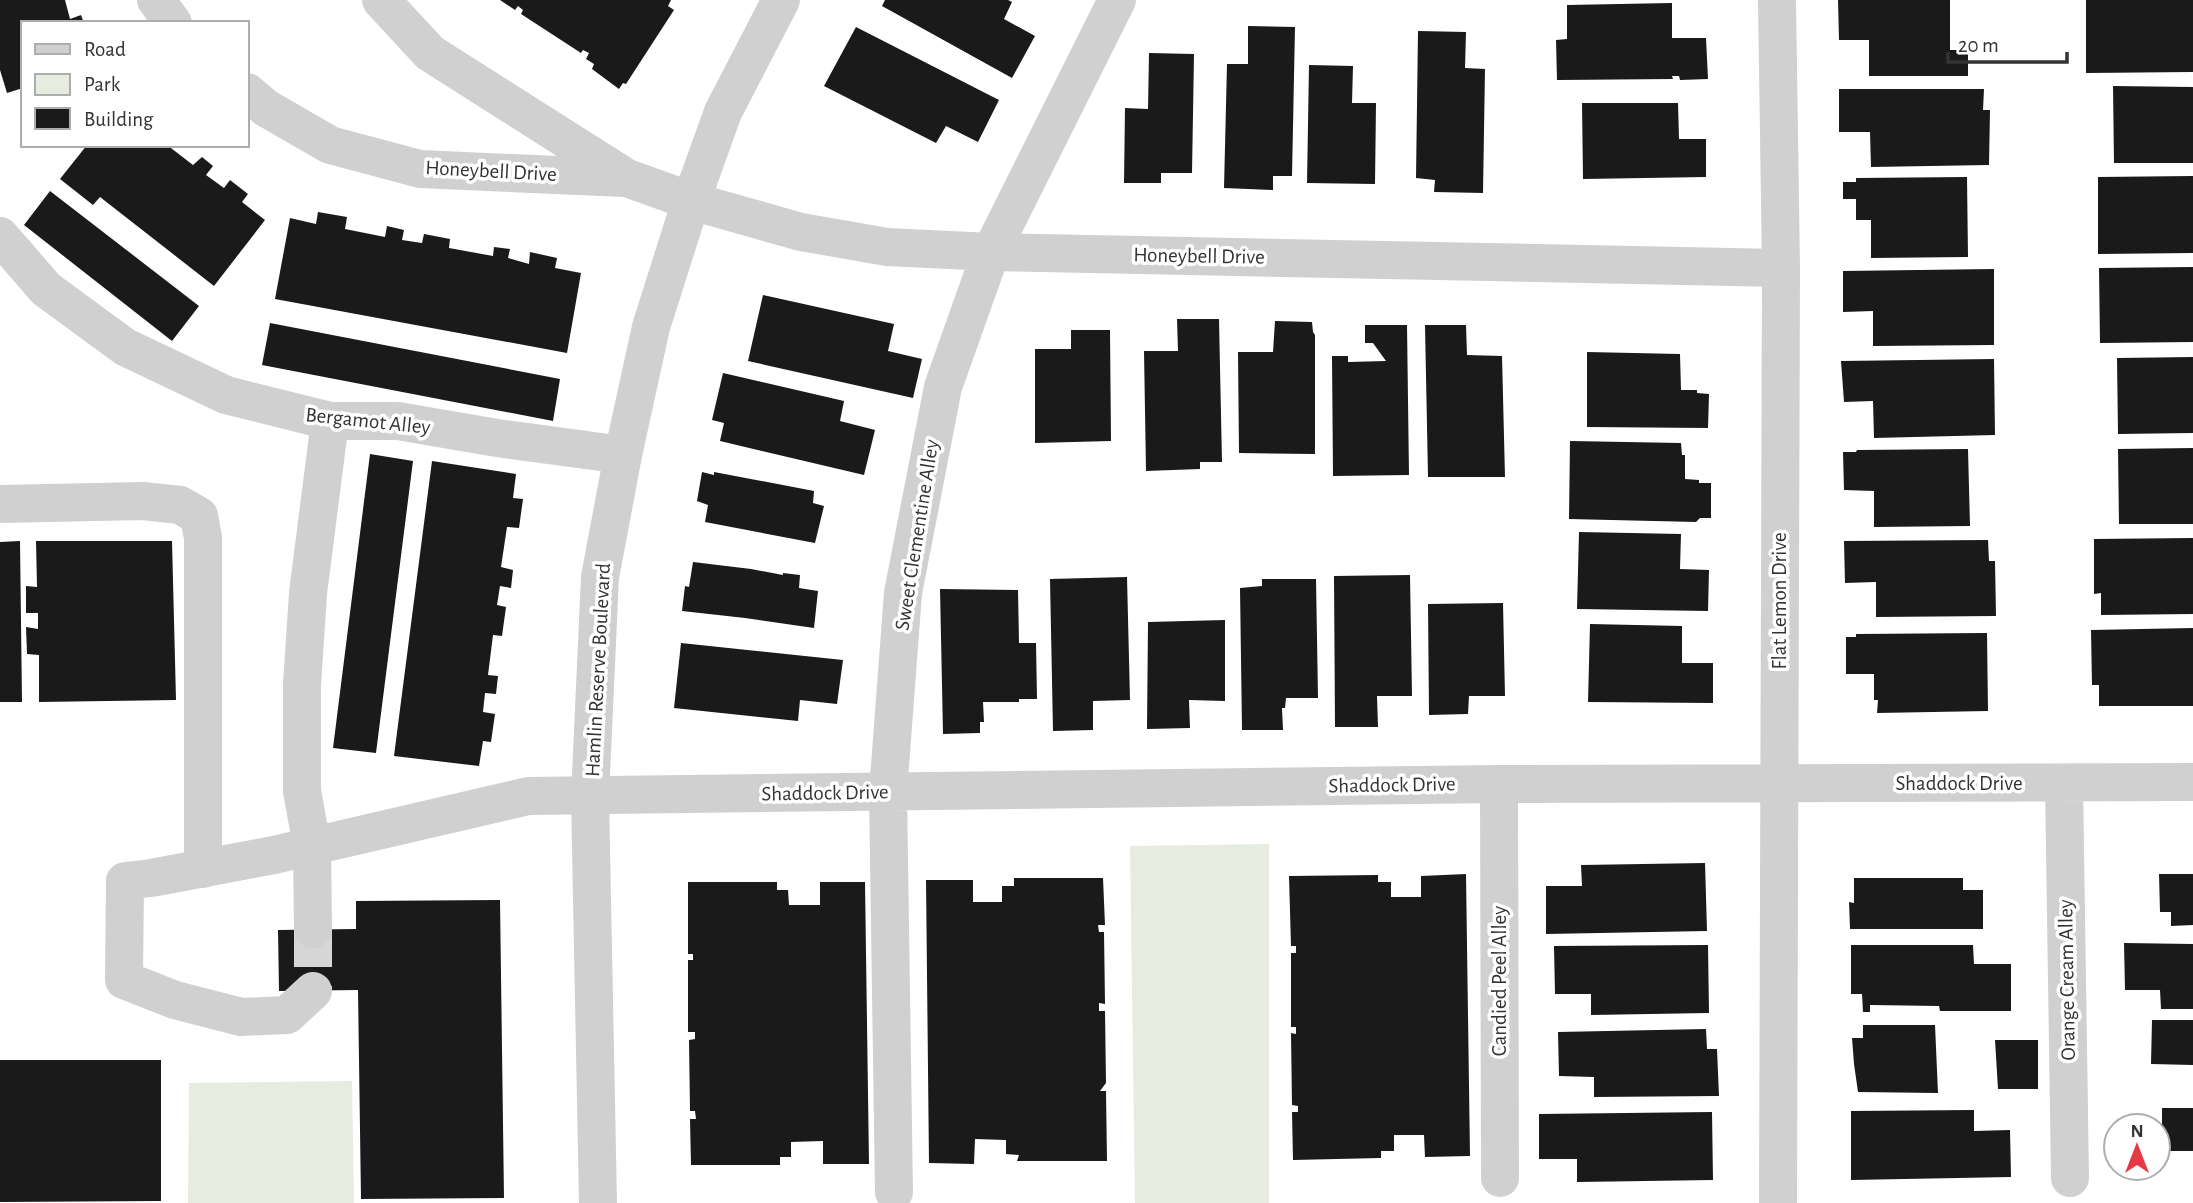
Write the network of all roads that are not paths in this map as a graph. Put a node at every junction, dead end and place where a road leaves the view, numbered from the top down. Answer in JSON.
{"nodes":[{"id":1,"x":156,"y":0,"type":"edge"},
{"id":2,"x":382,"y":0,"type":"edge"},
{"id":3,"x":781,"y":0,"type":"edge"},
{"id":4,"x":1117,"y":0,"type":"edge"},
{"id":5,"x":1777,"y":0,"type":"edge"},
{"id":6,"x":172,"y":21,"type":"edge"},
{"id":7,"x":248,"y":93,"type":"edge"},
{"id":8,"x":627,"y":178,"type":"junction"},
{"id":9,"x":691,"y":201,"type":"junction"},
{"id":10,"x":0,"y":236,"type":"edge"},
{"id":11,"x":991,"y":252,"type":"junction"},
{"id":12,"x":1781,"y":268,"type":"junction"},
{"id":13,"x":330,"y":421,"type":"junction"},
{"id":14,"x":623,"y":456,"type":"junction"},
{"id":15,"x":0,"y":504,"type":"edge"},
{"id":16,"x":2193,"y":782,"type":"edge"},
{"id":17,"x":2064,"y":783,"type":"junction"},
{"id":18,"x":1499,"y":784,"type":"junction"},
{"id":19,"x":1778,"y":784,"type":"junction"},
{"id":20,"x":888,"y":792,"type":"junction"},
{"id":21,"x":590,"y":797,"type":"junction"},
{"id":22,"x":312,"y":846,"type":"junction"},
{"id":23,"x":203,"y":869,"type":"junction"},
{"id":24,"x":313,"y":929,"type":"tunnel mouth"},
{"id":25,"x":313,"y":991,"type":"dead end"},
{"id":26,"x":1500,"y":1178,"type":"dead end"},
{"id":27,"x":2070,"y":1178,"type":"dead end"},
{"id":28,"x":894,"y":1192,"type":"dead end"},
{"id":29,"x":598,"y":1203,"type":"edge"},
{"id":30,"x":1778,"y":1203,"type":"edge"}],
"edges":[{"from":1,"to":6,"type":"street"},
{"from":2,"to":8,"type":"street","name":"Honeybell Drive"},
{"from":3,"to":9,"type":"street","name":"Hamlin Reserve Boulevard"},
{"from":4,"to":11,"type":"street","name":"Sweet Clementine Alley"},
{"from":5,"to":12,"type":"street","name":"Flat Lemon Drive"},
{"from":7,"to":8,"type":"street","name":"Honeybell Drive"},
{"from":8,"to":9,"type":"street","name":"Honeybell Drive"},
{"from":9,"to":11,"type":"street","name":"Honeybell Drive"},
{"from":9,"to":14,"type":"street","name":"Hamlin Reserve Boulevard"},
{"from":10,"to":13,"type":"street","name":"Bergamot Alley"},
{"from":11,"to":12,"type":"street","name":"Honeybell Drive"},
{"from":11,"to":20,"type":"street","name":"Sweet Clementine Alley"},
{"from":12,"to":19,"type":"street","name":"Flat Lemon Drive"},
{"from":13,"to":14,"type":"street","name":"Bergamot Alley"},
{"from":13,"to":22,"type":"street"},
{"from":14,"to":21,"type":"street","name":"Hamlin Reserve Boulevard"},
{"from":15,"to":23,"type":"street"},
{"from":16,"to":17,"type":"street","name":"Shaddock Drive"},
{"from":17,"to":19,"type":"street","name":"Shaddock Drive"},
{"from":17,"to":27,"type":"street","name":"Orange Cream Alley"},
{"from":18,"to":19,"type":"street","name":"Shaddock Drive"},
{"from":18,"to":20,"type":"street","name":"Shaddock Drive"},
{"from":18,"to":26,"type":"street","name":"Candied Peel Alley"},
{"from":19,"to":30,"type":"street","name":"Flat Lemon Drive"},
{"from":20,"to":21,"type":"street","name":"Shaddock Drive"},
{"from":20,"to":28,"type":"street","name":"Sweet Clementine Alley"},
{"from":21,"to":22,"type":"street","name":"Shaddock Drive"},
{"from":21,"to":29,"type":"street","name":"Hamlin Reserve Boulevard"},
{"from":22,"to":23,"type":"street","name":"Shaddock Drive"},
{"from":22,"to":24,"type":"street"},
{"from":23,"to":25,"type":"street","name":"Shaddock Drive"}]}
